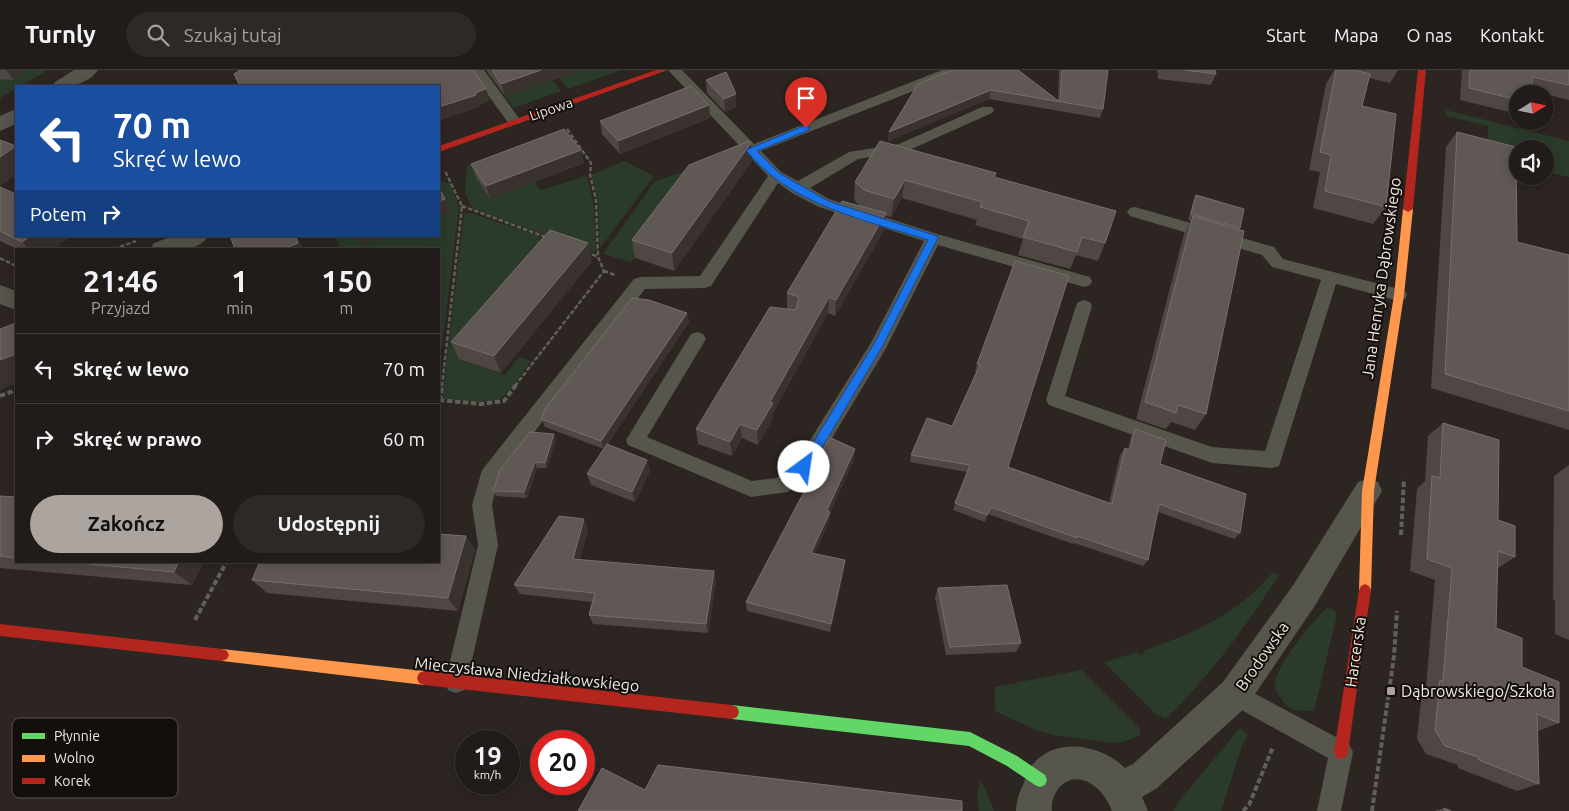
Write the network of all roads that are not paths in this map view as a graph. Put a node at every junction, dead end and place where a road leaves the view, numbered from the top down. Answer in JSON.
{"nodes":[{"id":1,"x":88,"y":70,"type":"edge"},
{"id":2,"x":477,"y":70,"type":"edge"},
{"id":3,"x":664,"y":70,"type":"edge"},
{"id":4,"x":675,"y":70,"type":"edge"},
{"id":5,"x":954,"y":70,"type":"edge"},
{"id":6,"x":1422,"y":70,"type":"edge"},
{"id":7,"x":64,"y":85,"type":"edge"},
{"id":8,"x":987,"y":110,"type":"dead end"},
{"id":9,"x":15,"y":116,"type":"edge"},
{"id":10,"x":514,"y":121,"type":"junction"},
{"id":11,"x":0,"y":125,"type":"edge"},
{"id":12,"x":440,"y":149,"type":"edge"},
{"id":13,"x":751,"y":150,"type":"junction"},
{"id":14,"x":776,"y":175,"type":"junction"},
{"id":15,"x":797,"y":189,"type":"junction"},
{"id":16,"x":1135,"y":212,"type":"dead end"},
{"id":17,"x":194,"y":237,"type":"edge"},
{"id":18,"x":934,"y":238,"type":"junction"},
{"id":19,"x":165,"y":248,"type":"edge"},
{"id":20,"x":1330,"y":277,"type":"junction"},
{"id":21,"x":1084,"y":281,"type":"dead end"},
{"id":22,"x":0,"y":294,"type":"edge"},
{"id":23,"x":1399,"y":295,"type":"junction"},
{"id":24,"x":15,"y":301,"type":"edge"},
{"id":25,"x":15,"y":301,"type":"edge"},
{"id":26,"x":0,"y":306,"type":"edge"},
{"id":27,"x":1084,"y":306,"type":"dead end"},
{"id":28,"x":697,"y":339,"type":"dead end"},
{"id":29,"x":1368,"y":491,"type":"junction"},
{"id":30,"x":0,"y":630,"type":"edge"},
{"id":31,"x":456,"y":682,"type":"junction"},
{"id":32,"x":1235,"y":694,"type":"junction"},
{"id":33,"x":1341,"y":752,"type":"junction"},
{"id":34,"x":1037,"y":796,"type":"edge"},
{"id":35,"x":1126,"y":800,"type":"edge"},
{"id":36,"x":1329,"y":811,"type":"edge"}],
"edges":[{"from":1,"to":7,"type":"street"},
{"from":2,"to":10,"type":"lane"},
{"from":3,"to":10,"type":"street","name":"Lipowa"},
{"from":4,"to":13,"type":"lane"},
{"from":5,"to":13,"type":"lane"},
{"from":6,"to":23,"type":"street","name":"Jana Henryka Dąbrowskiego"},
{"from":8,"to":15,"type":"lane"},
{"from":9,"to":11,"type":"street"},
{"from":10,"to":12,"type":"street","name":"Lipowa"},
{"from":13,"to":14,"type":"lane"},
{"from":14,"to":15,"type":"lane"},
{"from":14,"to":31,"type":"lane"},
{"from":15,"to":18,"type":"lane"},
{"from":16,"to":20,"type":"lane"},
{"from":17,"to":19,"type":"street"},
{"from":18,"to":21,"type":"lane"},
{"from":18,"to":28,"type":"lane"},
{"from":20,"to":23,"type":"lane"},
{"from":20,"to":27,"type":"lane"},
{"from":22,"to":24,"type":"street"},
{"from":23,"to":29,"type":"street","name":"Jana Henryka Dąbrowskiego"},
{"from":25,"to":26,"type":"street"},
{"from":29,"to":32,"type":"street","name":"Brodowska"},
{"from":29,"to":33,"type":"street","name":"Harcerska"},
{"from":30,"to":31,"type":"street","name":"Mieczysława Niedziałkowskiego"},
{"from":31,"to":34,"type":"street","name":"Mieczysława Niedziałkowskiego"},
{"from":32,"to":33,"type":"lane"},
{"from":32,"to":35,"type":"street","name":"Brodowska"},
{"from":33,"to":36,"type":"lane","name":"Harcerska"},
{"from":34,"to":35,"type":"street"}]}
